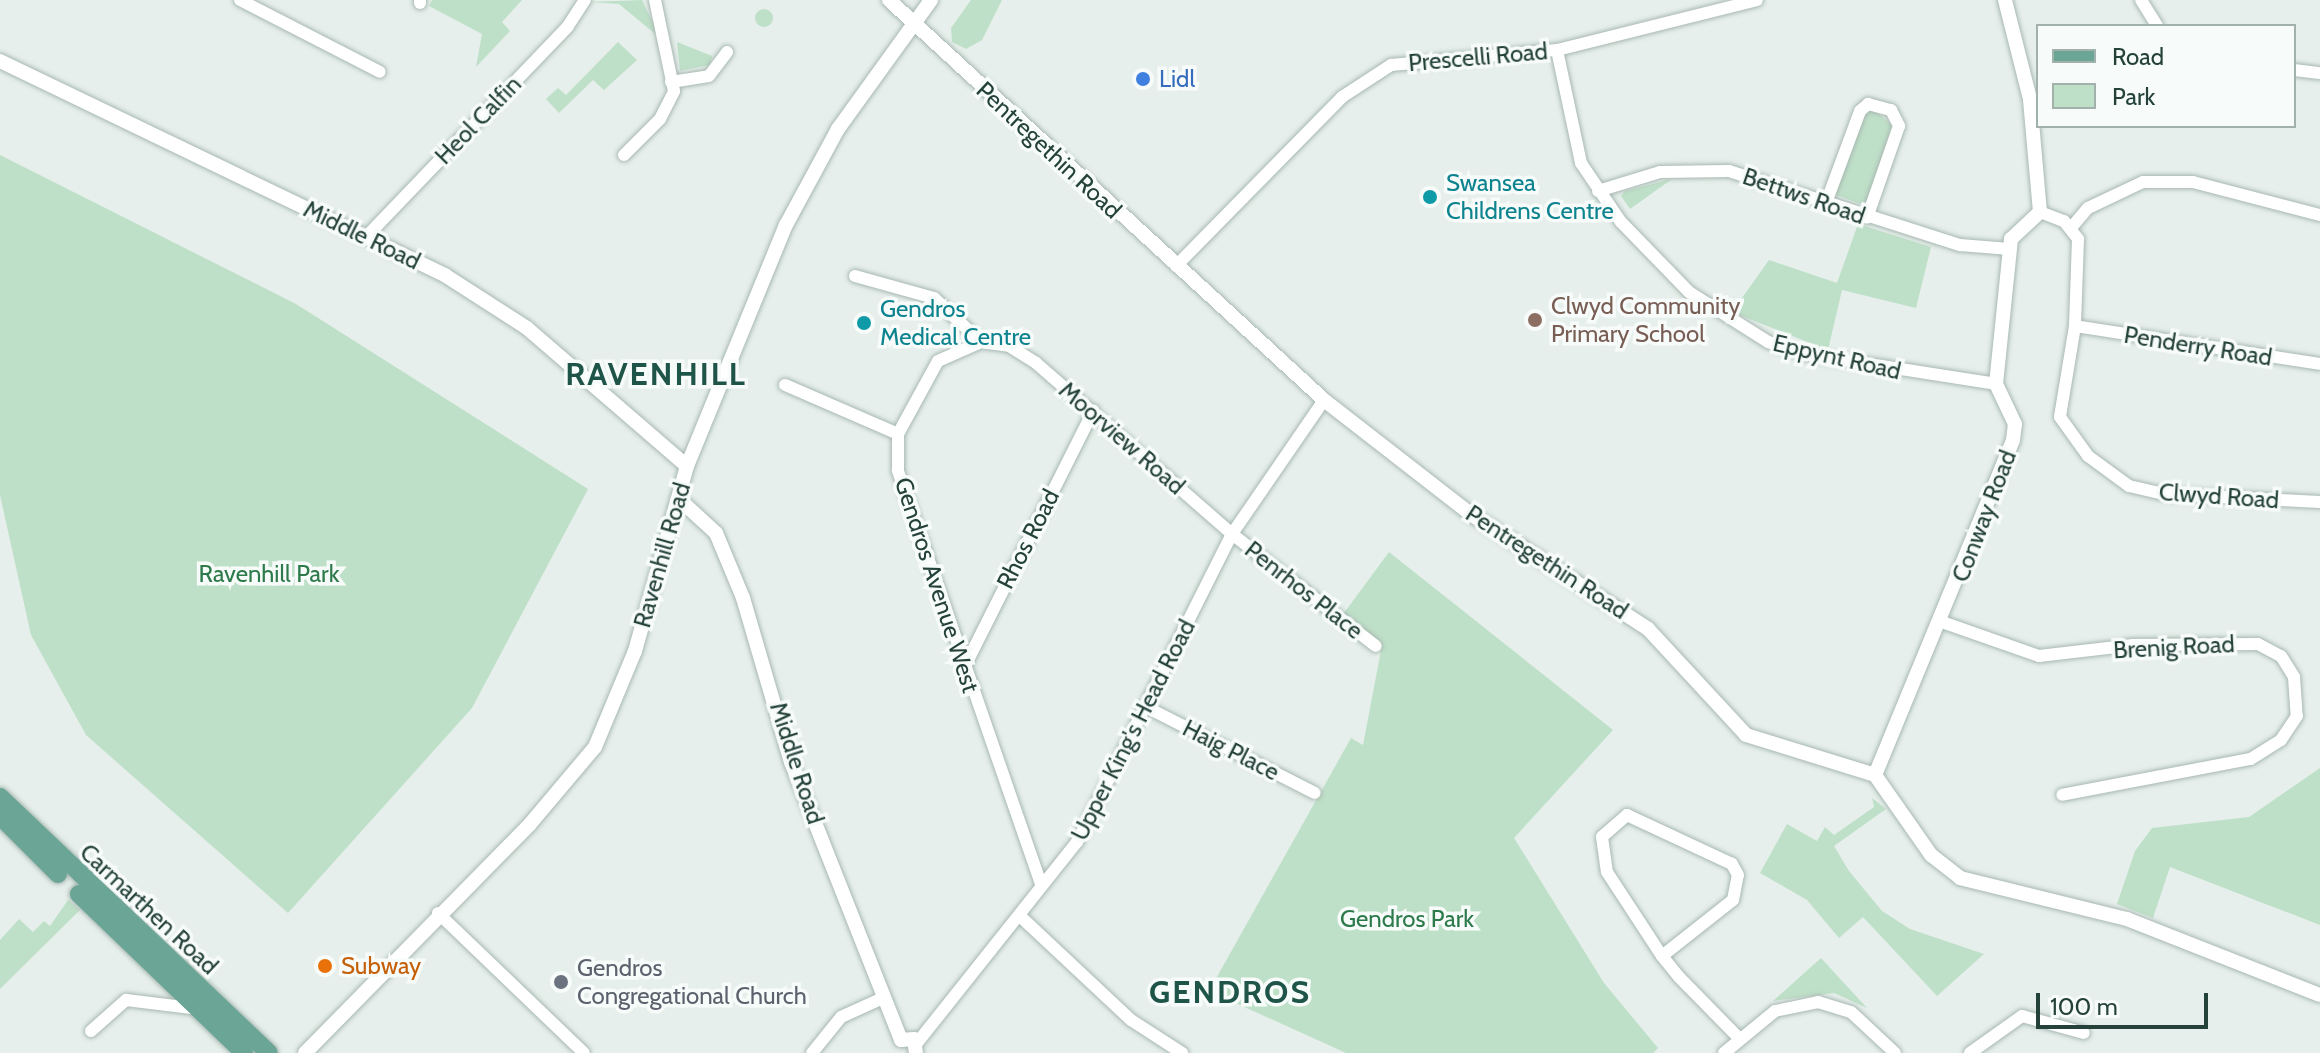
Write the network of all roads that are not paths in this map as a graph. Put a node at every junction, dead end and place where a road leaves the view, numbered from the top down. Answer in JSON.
{"nodes":[{"id":1,"x":240,"y":0,"type":"edge"},
{"id":2,"x":585,"y":0,"type":"edge"},
{"id":3,"x":889,"y":0,"type":"edge"},
{"id":4,"x":931,"y":0,"type":"edge"},
{"id":5,"x":1757,"y":0,"type":"edge"},
{"id":6,"x":2005,"y":0,"type":"edge"},
{"id":7,"x":2141,"y":0,"type":"edge"},
{"id":8,"x":660,"y":2,"type":"edge"},
{"id":9,"x":914,"y":24,"type":"junction"},
{"id":10,"x":2156,"y":24,"type":"edge"},
{"id":11,"x":1557,"y":50,"type":"junction"},
{"id":12,"x":727,"y":52,"type":"dead end"},
{"id":13,"x":0,"y":61,"type":"edge"},
{"id":14,"x":2296,"y":70,"type":"edge"},
{"id":15,"x":380,"y":72,"type":"dead end"},
{"id":16,"x":2320,"y":73,"type":"edge"},
{"id":17,"x":671,"y":82,"type":"junction"},
{"id":18,"x":624,"y":155,"type":"dead end"},
{"id":19,"x":1598,"y":191,"type":"junction"},
{"id":20,"x":1826,"y":203,"type":"junction"},
{"id":21,"x":2040,"y":212,"type":"junction"},
{"id":22,"x":2320,"y":215,"type":"edge"},
{"id":23,"x":1867,"y":218,"type":"junction"},
{"id":24,"x":2071,"y":228,"type":"junction"},
{"id":25,"x":366,"y":237,"type":"junction"},
{"id":26,"x":2010,"y":249,"type":"junction"},
{"id":27,"x":1176,"y":266,"type":"junction"},
{"id":28,"x":855,"y":276,"type":"dead end"},
{"id":29,"x":2075,"y":326,"type":"junction"},
{"id":30,"x":981,"y":342,"type":"junction"},
{"id":31,"x":2320,"y":364,"type":"edge"},
{"id":32,"x":1996,"y":384,"type":"junction"},
{"id":33,"x":785,"y":385,"type":"dead end"},
{"id":34,"x":1324,"y":400,"type":"junction"},
{"id":35,"x":1093,"y":411,"type":"junction"},
{"id":36,"x":898,"y":434,"type":"junction"},
{"id":37,"x":687,"y":466,"type":"junction"},
{"id":38,"x":679,"y":499,"type":"junction"},
{"id":39,"x":2320,"y":502,"type":"edge"},
{"id":40,"x":1232,"y":534,"type":"junction"},
{"id":41,"x":1942,"y":622,"type":"junction"},
{"id":42,"x":1376,"y":646,"type":"dead end"},
{"id":43,"x":964,"y":668,"type":"junction"},
{"id":44,"x":1148,"y":708,"type":"junction"},
{"id":45,"x":1875,"y":775,"type":"junction"},
{"id":46,"x":1315,"y":793,"type":"dead end"},
{"id":47,"x":2062,"y":795,"type":"dead end"},
{"id":48,"x":0,"y":797,"type":"edge"},
{"id":49,"x":0,"y":816,"type":"edge"},
{"id":50,"x":1041,"y":884,"type":"junction"},
{"id":51,"x":438,"y":913,"type":"junction"},
{"id":52,"x":1022,"y":918,"type":"junction"},
{"id":53,"x":1662,"y":956,"type":"junction"},
{"id":54,"x":2320,"y":995,"type":"edge"},
{"id":55,"x":883,"y":998,"type":"junction"},
{"id":56,"x":192,"y":1008,"type":"junction"},
{"id":57,"x":329,"y":1030,"type":"junction"},
{"id":58,"x":91,"y":1031,"type":"dead end"},
{"id":59,"x":2084,"y":1033,"type":"dead end"},
{"id":60,"x":1739,"y":1038,"type":"junction"},
{"id":61,"x":900,"y":1046,"type":"edge"},
{"id":62,"x":917,"y":1048,"type":"edge"},
{"id":63,"x":244,"y":1053,"type":"edge"},
{"id":64,"x":269,"y":1053,"type":"edge"},
{"id":65,"x":305,"y":1053,"type":"edge"},
{"id":66,"x":317,"y":1053,"type":"edge"},
{"id":67,"x":584,"y":1053,"type":"edge"},
{"id":68,"x":812,"y":1053,"type":"edge"},
{"id":69,"x":1182,"y":1053,"type":"edge"},
{"id":70,"x":1724,"y":1053,"type":"edge"},
{"id":71,"x":1895,"y":1053,"type":"edge"},
{"id":72,"x":1970,"y":1053,"type":"edge"}],
"edges":[{"from":1,"to":15,"type":"street"},
{"from":2,"to":25,"type":"street","name":"Heol Calfin"},
{"from":3,"to":9,"type":"street","name":"Pentregethin Road"},
{"from":4,"to":9,"type":"street","name":"Ravenhill Road"},
{"from":5,"to":11,"type":"street","name":"Prescelli Road"},
{"from":6,"to":21,"type":"street"},
{"from":7,"to":10,"type":"street"},
{"from":8,"to":17,"type":"street"},
{"from":9,"to":27,"type":"street","name":"Pentregethin Road"},
{"from":9,"to":37,"type":"street","name":"Ravenhill Road"},
{"from":11,"to":19,"type":"street","name":"Eppynt Road"},
{"from":11,"to":27,"type":"street","name":"Prescelli Road"},
{"from":12,"to":17,"type":"street"},
{"from":13,"to":25,"type":"street","name":"Middle Road"},
{"from":14,"to":16,"type":"street"},
{"from":17,"to":18,"type":"street"},
{"from":19,"to":20,"type":"street","name":"Bettws Road"},
{"from":19,"to":32,"type":"street","name":"Eppynt Road"},
{"from":20,"to":23,"type":"street","name":"Bettws Road"},
{"from":20,"to":23,"type":"street"},
{"from":21,"to":24,"type":"street"},
{"from":21,"to":26,"type":"street"},
{"from":22,"to":24,"type":"street"},
{"from":23,"to":26,"type":"street","name":"Bettws Road"},
{"from":24,"to":29,"type":"street"},
{"from":25,"to":37,"type":"street","name":"Middle Road"},
{"from":26,"to":32,"type":"street"},
{"from":27,"to":34,"type":"street","name":"Pentregethin Road"},
{"from":28,"to":30,"type":"street"},
{"from":29,"to":31,"type":"street","name":"Penderry Road"},
{"from":29,"to":39,"type":"street","name":"Clwyd Road"},
{"from":30,"to":35,"type":"street","name":"Moorview Road"},
{"from":30,"to":36,"type":"street"},
{"from":32,"to":41,"type":"street","name":"Conway Road"},
{"from":33,"to":36,"type":"street"},
{"from":34,"to":40,"type":"street","name":"Upper King's Head Road"},
{"from":34,"to":45,"type":"street","name":"Pentregethin Road"},
{"from":35,"to":40,"type":"street","name":"Moorview Road"},
{"from":35,"to":43,"type":"street","name":"Rhos Road"},
{"from":36,"to":43,"type":"street","name":"Gendros Avenue West"},
{"from":37,"to":38,"type":"street","name":"Ravenhill Road"},
{"from":38,"to":51,"type":"street","name":"Ravenhill Road"},
{"from":38,"to":55,"type":"street","name":"Middle Road"},
{"from":40,"to":42,"type":"street","name":"Penrhos Place"},
{"from":40,"to":44,"type":"street","name":"Upper King's Head Road"},
{"from":41,"to":45,"type":"street","name":"Conway Road"},
{"from":41,"to":47,"type":"street","name":"Brenig Road"},
{"from":43,"to":50,"type":"street","name":"Gendros Avenue West"},
{"from":44,"to":46,"type":"street","name":"Haig Place"},
{"from":44,"to":50,"type":"street","name":"Upper King's Head Road"},
{"from":45,"to":54,"type":"street"},
{"from":48,"to":64,"type":"main road","name":"Carmarthen Road"},
{"from":49,"to":56,"type":"main road","name":"Carmarthen Road"},
{"from":50,"to":52,"type":"street","name":"Upper King's Head Road"},
{"from":51,"to":57,"type":"street","name":"Ravenhill Road"},
{"from":51,"to":67,"type":"street"},
{"from":52,"to":62,"type":"street","name":"Upper King's Head Road"},
{"from":52,"to":69,"type":"street"},
{"from":53,"to":53,"type":"street"},
{"from":53,"to":60,"type":"street"},
{"from":55,"to":61,"type":"street","name":"Middle Road"},
{"from":55,"to":68,"type":"street"},
{"from":56,"to":58,"type":"street"},
{"from":56,"to":63,"type":"main road","name":"Carmarthen Road"},
{"from":57,"to":65,"type":"street","name":"Ravenhill Road"},
{"from":57,"to":66,"type":"street","name":"Ravenhill Road"},
{"from":59,"to":72,"type":"street"},
{"from":60,"to":70,"type":"street"},
{"from":60,"to":71,"type":"street"},
{"from":61,"to":62,"type":"street"}]}
